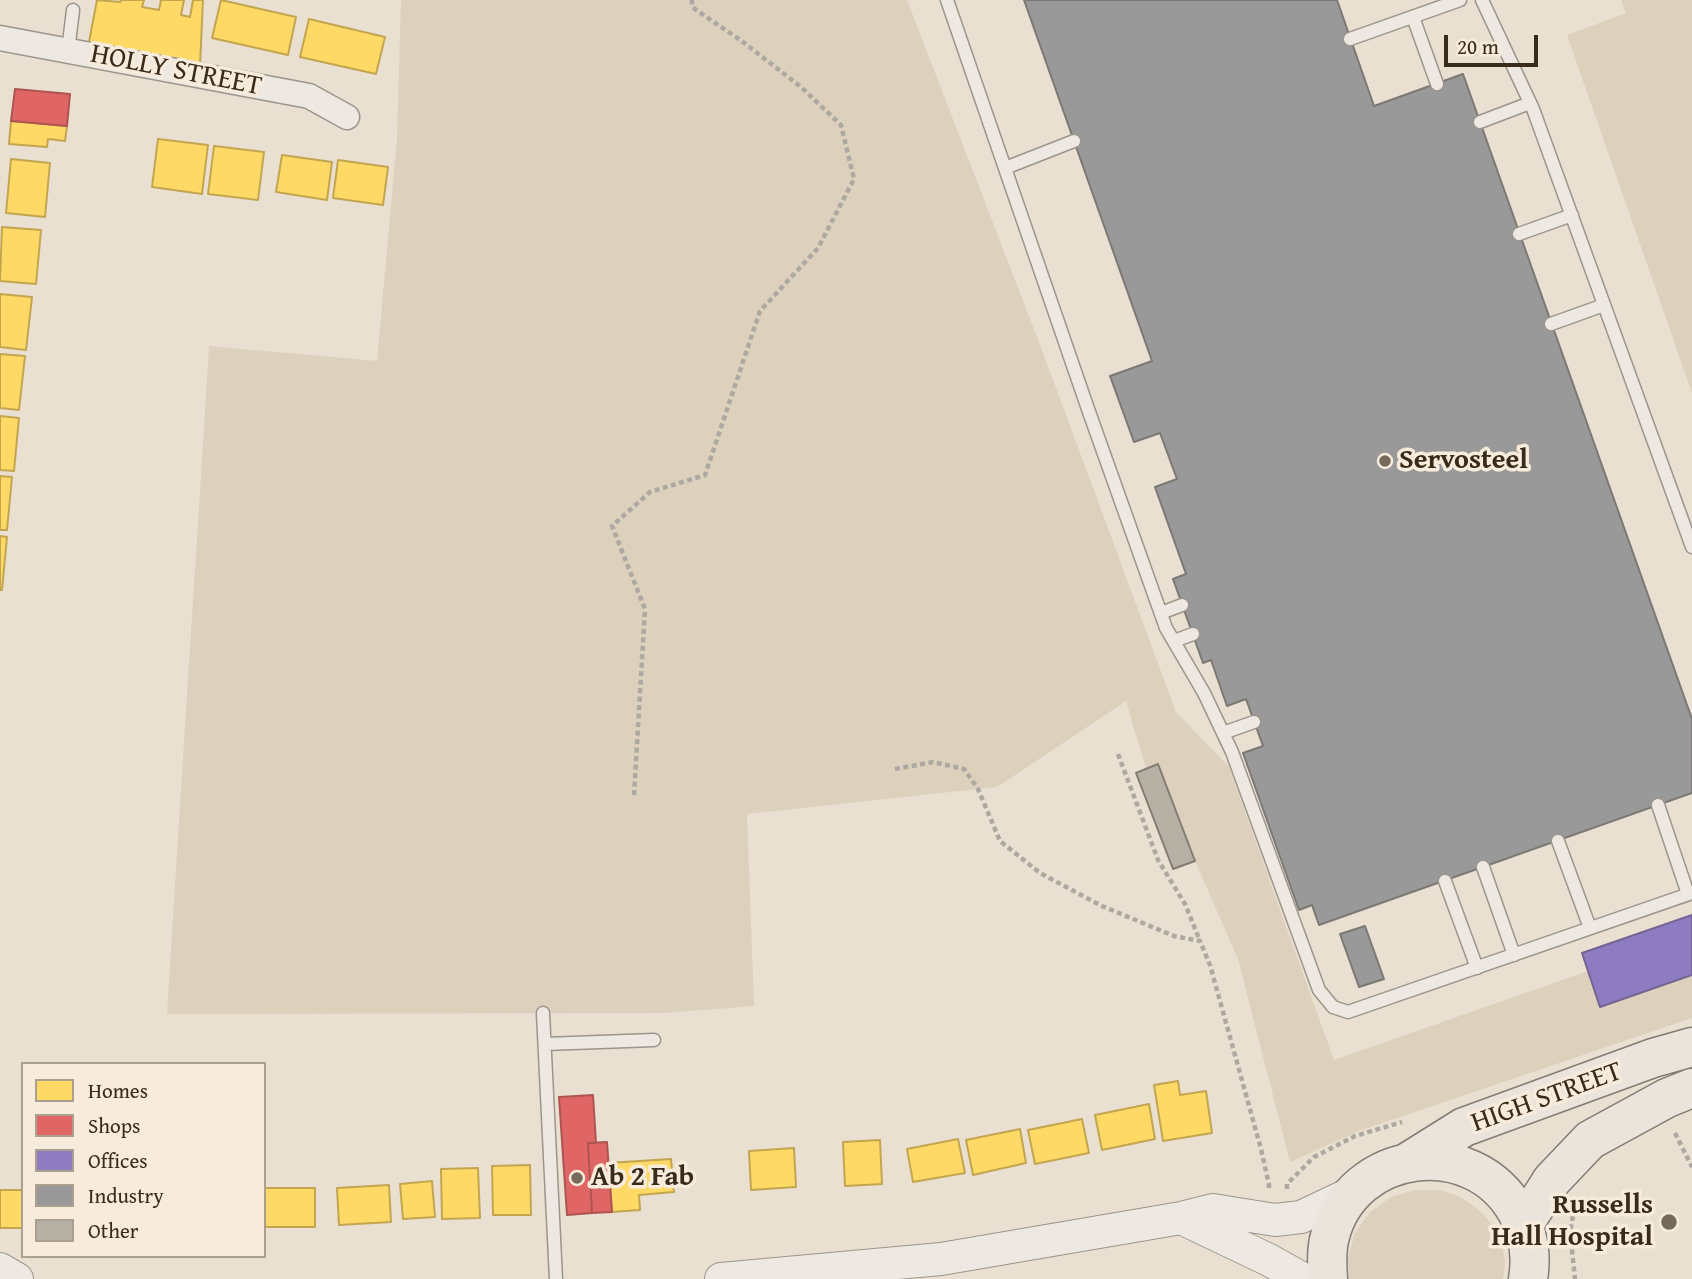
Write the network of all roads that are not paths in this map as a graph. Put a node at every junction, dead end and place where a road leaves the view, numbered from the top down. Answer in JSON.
{"nodes":[{"id":1,"x":947,"y":0,"type":"edge"},
{"id":2,"x":1460,"y":0,"type":"edge"},
{"id":3,"x":1482,"y":0,"type":"edge"},
{"id":4,"x":73,"y":10,"type":"dead end"},
{"id":5,"x":1413,"y":17,"type":"junction"},
{"id":6,"x":0,"y":38,"type":"edge"},
{"id":7,"x":1350,"y":39,"type":"dead end"},
{"id":8,"x":68,"y":51,"type":"junction"},
{"id":9,"x":1437,"y":84,"type":"dead end"},
{"id":10,"x":1530,"y":103,"type":"junction"},
{"id":11,"x":347,"y":117,"type":"dead end"},
{"id":12,"x":1480,"y":122,"type":"dead end"},
{"id":13,"x":1074,"y":141,"type":"dead end"},
{"id":14,"x":1005,"y":169,"type":"junction"},
{"id":15,"x":1572,"y":215,"type":"junction"},
{"id":16,"x":1519,"y":234,"type":"dead end"},
{"id":17,"x":1604,"y":304,"type":"junction"},
{"id":18,"x":1551,"y":324,"type":"dead end"},
{"id":19,"x":1692,"y":547,"type":"edge"},
{"id":20,"x":1182,"y":605,"type":"dead end"},
{"id":21,"x":1161,"y":613,"type":"junction"},
{"id":22,"x":1193,"y":634,"type":"dead end"},
{"id":23,"x":1174,"y":640,"type":"junction"},
{"id":24,"x":1254,"y":722,"type":"dead end"},
{"id":25,"x":1223,"y":733,"type":"junction"},
{"id":26,"x":1658,"y":805,"type":"dead end"},
{"id":27,"x":1559,"y":841,"type":"dead end"},
{"id":28,"x":1483,"y":867,"type":"dead end"},
{"id":29,"x":1446,"y":880,"type":"dead end"},
{"id":30,"x":1691,"y":893,"type":"edge"},
{"id":31,"x":1590,"y":928,"type":"junction"},
{"id":32,"x":1514,"y":955,"type":"junction"},
{"id":33,"x":1477,"y":968,"type":"junction"},
{"id":34,"x":543,"y":1013,"type":"dead end"},
{"id":35,"x":654,"y":1040,"type":"dead end"},
{"id":36,"x":545,"y":1044,"type":"junction"},
{"id":37,"x":1692,"y":1046,"type":"edge"},
{"id":38,"x":1692,"y":1088,"type":"edge"},
{"id":39,"x":1408,"y":1162,"type":"junction"},
{"id":40,"x":1354,"y":1192,"type":"junction"},
{"id":41,"x":1181,"y":1217,"type":"junction"},
{"id":42,"x":1529,"y":1258,"type":"edge"},
{"id":43,"x":0,"y":1269,"type":"edge"},
{"id":44,"x":17,"y":1279,"type":"edge"},
{"id":45,"x":556,"y":1279,"type":"edge"},
{"id":46,"x":721,"y":1279,"type":"edge"},
{"id":47,"x":1303,"y":1279,"type":"edge"},
{"id":48,"x":1328,"y":1279,"type":"edge"}],
"edges":[{"from":1,"to":14,"type":"lane"},
{"from":2,"to":5,"type":"lane"},
{"from":3,"to":10,"type":"lane"},
{"from":4,"to":8,"type":"lane"},
{"from":5,"to":7,"type":"lane"},
{"from":5,"to":9,"type":"lane"},
{"from":6,"to":8,"type":"street","name":"HOLLY STREET"},
{"from":8,"to":11,"type":"street","name":"HOLLY STREET"},
{"from":10,"to":12,"type":"lane"},
{"from":10,"to":15,"type":"lane"},
{"from":13,"to":14,"type":"lane"},
{"from":14,"to":21,"type":"lane"},
{"from":15,"to":16,"type":"lane"},
{"from":15,"to":17,"type":"lane"},
{"from":17,"to":18,"type":"lane"},
{"from":17,"to":19,"type":"lane"},
{"from":20,"to":21,"type":"lane"},
{"from":21,"to":23,"type":"lane"},
{"from":22,"to":23,"type":"lane"},
{"from":23,"to":25,"type":"lane"},
{"from":24,"to":25,"type":"lane"},
{"from":25,"to":33,"type":"lane"},
{"from":26,"to":30,"type":"lane"},
{"from":27,"to":31,"type":"lane"},
{"from":28,"to":32,"type":"lane"},
{"from":29,"to":33,"type":"lane"},
{"from":30,"to":31,"type":"lane"},
{"from":31,"to":32,"type":"lane"},
{"from":32,"to":33,"type":"lane"},
{"from":34,"to":36,"type":"lane"},
{"from":35,"to":36,"type":"lane"},
{"from":36,"to":45,"type":"lane"},
{"from":37,"to":39,"type":"main road","name":"HIGH STREET"},
{"from":38,"to":42,"type":"main road","name":"HIGH STREET"},
{"from":39,"to":40,"type":"main road"},
{"from":39,"to":42,"type":"main road"},
{"from":40,"to":41,"type":"street"},
{"from":40,"to":48,"type":"main road"},
{"from":41,"to":46,"type":"street"},
{"from":41,"to":47,"type":"street"},
{"from":43,"to":44,"type":"street"}]}
